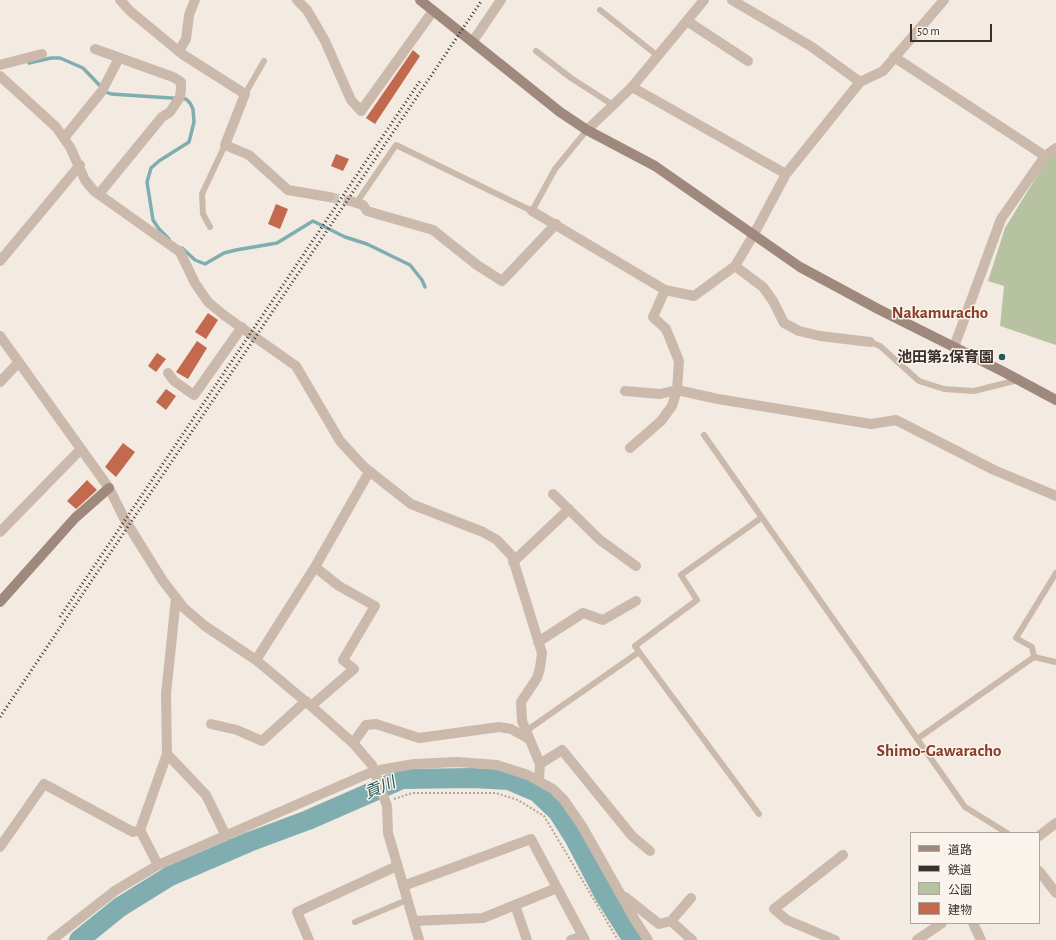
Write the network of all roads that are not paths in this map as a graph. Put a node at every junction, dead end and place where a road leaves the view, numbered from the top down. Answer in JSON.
{"nodes":[{"id":1,"x":120,"y":0,"type":"edge"},
{"id":2,"x":195,"y":0,"type":"edge"},
{"id":3,"x":297,"y":0,"type":"edge"},
{"id":4,"x":420,"y":0,"type":"edge"},
{"id":5,"x":501,"y":0,"type":"edge"},
{"id":6,"x":704,"y":0,"type":"edge"},
{"id":7,"x":732,"y":0,"type":"edge"},
{"id":8,"x":944,"y":0,"type":"edge"},
{"id":9,"x":600,"y":10,"type":"dead end"},
{"id":10,"x":433,"y":11,"type":"junction"},
{"id":11,"x":686,"y":21,"type":"junction"},
{"id":12,"x":473,"y":41,"type":"junction"},
{"id":13,"x":95,"y":49,"type":"dead end"},
{"id":14,"x":179,"y":51,"type":"junction"},
{"id":15,"x":536,"y":51,"type":"dead end"},
{"id":16,"x":42,"y":54,"type":"dead end"},
{"id":17,"x":658,"y":56,"type":"junction"},
{"id":18,"x":894,"y":57,"type":"junction"},
{"id":19,"x":118,"y":58,"type":"junction"},
{"id":20,"x":264,"y":61,"type":"dead end"},
{"id":21,"x":748,"y":61,"type":"dead end"},
{"id":22,"x":0,"y":65,"type":"edge"},
{"id":23,"x":0,"y":76,"type":"edge"},
{"id":24,"x":860,"y":82,"type":"junction"},
{"id":25,"x":632,"y":87,"type":"junction"},
{"id":26,"x":245,"y":94,"type":"junction"},
{"id":27,"x":613,"y":105,"type":"junction"},
{"id":28,"x":586,"y":130,"type":"junction"},
{"id":29,"x":64,"y":138,"type":"junction"},
{"id":30,"x":225,"y":145,"type":"junction"},
{"id":31,"x":1056,"y":148,"type":"edge"},
{"id":32,"x":1045,"y":156,"type":"junction"},
{"id":33,"x":80,"y":165,"type":"junction"},
{"id":34,"x":786,"y":174,"type":"junction"},
{"id":35,"x":99,"y":194,"type":"junction"},
{"id":36,"x":329,"y":196,"type":"tunnel mouth"},
{"id":37,"x":354,"y":202,"type":"joint"},
{"id":38,"x":532,"y":211,"type":"junction"},
{"id":39,"x":556,"y":224,"type":"junction"},
{"id":40,"x":210,"y":227,"type":"dead end"},
{"id":41,"x":754,"y":234,"type":"junction"},
{"id":42,"x":0,"y":261,"type":"edge"},
{"id":43,"x":735,"y":266,"type":"junction"},
{"id":44,"x":665,"y":290,"type":"junction"},
{"id":45,"x":242,"y":327,"type":"junction"},
{"id":46,"x":0,"y":336,"type":"edge"},
{"id":47,"x":870,"y":342,"type":"joint"},
{"id":48,"x":954,"y":347,"type":"junction"},
{"id":49,"x":19,"y":362,"type":"junction"},
{"id":50,"x":168,"y":372,"type":"dead end"},
{"id":51,"x":1018,"y":380,"type":"junction"},
{"id":52,"x":0,"y":382,"type":"edge"},
{"id":53,"x":677,"y":390,"type":"junction"},
{"id":54,"x":624,"y":391,"type":"dead end"},
{"id":55,"x":1056,"y":400,"type":"edge"},
{"id":56,"x":704,"y":435,"type":"dead end"},
{"id":57,"x":630,"y":448,"type":"dead end"},
{"id":58,"x":81,"y":449,"type":"junction"},
{"id":59,"x":370,"y":472,"type":"junction"},
{"id":60,"x":109,"y":488,"type":"junction"},
{"id":61,"x":553,"y":494,"type":"dead end"},
{"id":62,"x":1056,"y":495,"type":"edge"},
{"id":63,"x":569,"y":510,"type":"junction"},
{"id":64,"x":762,"y":518,"type":"junction"},
{"id":65,"x":4,"y":521,"type":"edge"},
{"id":66,"x":0,"y":532,"type":"edge"},
{"id":67,"x":513,"y":562,"type":"junction"},
{"id":68,"x":636,"y":566,"type":"dead end"},
{"id":69,"x":315,"y":567,"type":"junction"},
{"id":70,"x":1056,"y":573,"type":"edge"},
{"id":71,"x":176,"y":598,"type":"junction"},
{"id":72,"x":636,"y":601,"type":"dead end"},
{"id":73,"x":0,"y":602,"type":"edge"},
{"id":74,"x":538,"y":642,"type":"junction"},
{"id":75,"x":639,"y":652,"type":"junction"},
{"id":76,"x":1034,"y":657,"type":"junction"},
{"id":77,"x":256,"y":660,"type":"junction"},
{"id":78,"x":1056,"y":662,"type":"edge"},
{"id":79,"x":309,"y":704,"type":"junction"},
{"id":80,"x":211,"y":724,"type":"dead end"},
{"id":81,"x":527,"y":735,"type":"junction"},
{"id":82,"x":917,"y":739,"type":"junction"},
{"id":83,"x":353,"y":743,"type":"junction"},
{"id":84,"x":167,"y":754,"type":"junction"},
{"id":85,"x":540,"y":764,"type":"junction"},
{"id":86,"x":375,"y":774,"type":"junction"},
{"id":87,"x":539,"y":780,"type":"junction"},
{"id":88,"x":759,"y":814,"type":"dead end"},
{"id":89,"x":1056,"y":823,"type":"edge"},
{"id":90,"x":140,"y":830,"type":"junction"},
{"id":91,"x":1005,"y":832,"type":"edge"},
{"id":92,"x":1040,"y":835,"type":"edge"},
{"id":93,"x":226,"y":836,"type":"junction"},
{"id":94,"x":0,"y":847,"type":"edge"},
{"id":95,"x":650,"y":851,"type":"dead end"},
{"id":96,"x":843,"y":856,"type":"dead end"},
{"id":97,"x":158,"y":865,"type":"junction"},
{"id":98,"x":397,"y":866,"type":"junction"},
{"id":99,"x":1040,"y":872,"type":"edge"},
{"id":100,"x":403,"y":886,"type":"junction"},
{"id":101,"x":557,"y":888,"type":"junction"},
{"id":102,"x":1056,"y":893,"type":"edge"},
{"id":103,"x":620,"y":894,"type":"junction"},
{"id":104,"x":691,"y":898,"type":"dead end"},
{"id":105,"x":407,"y":900,"type":"junction"},
{"id":106,"x":515,"y":905,"type":"junction"},
{"id":107,"x":414,"y":921,"type":"junction"},
{"id":108,"x":671,"y":921,"type":"junction"},
{"id":109,"x":355,"y":922,"type":"dead end"},
{"id":110,"x":941,"y":924,"type":"edge"},
{"id":111,"x":973,"y":924,"type":"edge"},
{"id":112,"x":584,"y":938,"type":"edge"},
{"id":113,"x":52,"y":940,"type":"edge"},
{"id":114,"x":309,"y":940,"type":"edge"},
{"id":115,"x":419,"y":940,"type":"edge"},
{"id":116,"x":527,"y":940,"type":"edge"},
{"id":117,"x":571,"y":940,"type":"edge"},
{"id":118,"x":648,"y":940,"type":"edge"},
{"id":119,"x":692,"y":940,"type":"edge"},
{"id":120,"x":835,"y":940,"type":"edge"},
{"id":121,"x":917,"y":940,"type":"edge"},
{"id":122,"x":981,"y":940,"type":"edge"}],
"edges":[{"from":1,"to":14,"type":"street"},
{"from":2,"to":14,"type":"street"},
{"from":3,"to":10,"type":"street"},
{"from":4,"to":10,"type":"street"},
{"from":5,"to":12,"type":"street"},
{"from":6,"to":11,"type":"street"},
{"from":7,"to":24,"type":"street"},
{"from":8,"to":18,"type":"street"},
{"from":9,"to":17,"type":"lane"},
{"from":10,"to":12,"type":"street"},
{"from":11,"to":17,"type":"street"},
{"from":11,"to":21,"type":"street"},
{"from":12,"to":28,"type":"street"},
{"from":13,"to":19,"type":"street"},
{"from":14,"to":26,"type":"street"},
{"from":15,"to":27,"type":"lane"},
{"from":16,"to":22,"type":"street"},
{"from":17,"to":25,"type":"street"},
{"from":18,"to":24,"type":"street"},
{"from":18,"to":32,"type":"street"},
{"from":19,"to":29,"type":"street"},
{"from":19,"to":35,"type":"street"},
{"from":20,"to":26,"type":"lane"},
{"from":23,"to":29,"type":"street"},
{"from":24,"to":34,"type":"street"},
{"from":25,"to":27,"type":"street"},
{"from":25,"to":34,"type":"street"},
{"from":26,"to":30,"type":"street"},
{"from":27,"to":28,"type":"street"},
{"from":28,"to":38,"type":"lane"},
{"from":28,"to":41,"type":"street"},
{"from":29,"to":33,"type":"street"},
{"from":30,"to":36,"type":"street"},
{"from":30,"to":40,"type":"lane"},
{"from":31,"to":32,"type":"street"},
{"from":32,"to":48,"type":"street"},
{"from":33,"to":35,"type":"street"},
{"from":33,"to":42,"type":"street"},
{"from":34,"to":41,"type":"street"},
{"from":35,"to":45,"type":"street"},
{"from":37,"to":38,"type":"lane"},
{"from":37,"to":39,"type":"street"},
{"from":38,"to":39,"type":"street"},
{"from":39,"to":44,"type":"street"},
{"from":41,"to":43,"type":"street"},
{"from":41,"to":48,"type":"street"},
{"from":43,"to":44,"type":"street"},
{"from":43,"to":47,"type":"street"},
{"from":44,"to":53,"type":"street"},
{"from":45,"to":50,"type":"street"},
{"from":45,"to":59,"type":"street"},
{"from":46,"to":49,"type":"street"},
{"from":47,"to":51,"type":"lane"},
{"from":48,"to":51,"type":"street"},
{"from":49,"to":52,"type":"street"},
{"from":49,"to":58,"type":"street"},
{"from":51,"to":55,"type":"street"},
{"from":53,"to":54,"type":"street"},
{"from":53,"to":57,"type":"street"},
{"from":53,"to":62,"type":"street"},
{"from":56,"to":64,"type":"lane"},
{"from":58,"to":60,"type":"street"},
{"from":58,"to":65,"type":"street"},
{"from":59,"to":67,"type":"street"},
{"from":59,"to":69,"type":"street"},
{"from":60,"to":71,"type":"street"},
{"from":60,"to":73,"type":"street"},
{"from":61,"to":63,"type":"street"},
{"from":63,"to":67,"type":"street"},
{"from":63,"to":68,"type":"street"},
{"from":64,"to":75,"type":"lane"},
{"from":64,"to":82,"type":"lane"},
{"from":65,"to":66,"type":"street"},
{"from":67,"to":74,"type":"street"},
{"from":69,"to":77,"type":"street"},
{"from":69,"to":79,"type":"street"},
{"from":70,"to":76,"type":"lane"},
{"from":71,"to":77,"type":"street"},
{"from":71,"to":84,"type":"street"},
{"from":72,"to":74,"type":"street"},
{"from":74,"to":81,"type":"street"},
{"from":75,"to":81,"type":"lane"},
{"from":75,"to":88,"type":"lane"},
{"from":76,"to":78,"type":"lane"},
{"from":76,"to":82,"type":"lane"},
{"from":77,"to":79,"type":"street"},
{"from":79,"to":80,"type":"street"},
{"from":79,"to":83,"type":"street"},
{"from":81,"to":83,"type":"street"},
{"from":81,"to":85,"type":"street"},
{"from":82,"to":91,"type":"lane"},
{"from":83,"to":86,"type":"street"},
{"from":84,"to":90,"type":"street"},
{"from":84,"to":93,"type":"street"},
{"from":85,"to":87,"type":"street"},
{"from":85,"to":95,"type":"street"},
{"from":86,"to":87,"type":"street"},
{"from":86,"to":93,"type":"street"},
{"from":86,"to":98,"type":"street"},
{"from":87,"to":103,"type":"street"},
{"from":89,"to":92,"type":"street"},
{"from":90,"to":94,"type":"street"},
{"from":90,"to":97,"type":"street"},
{"from":93,"to":97,"type":"street"},
{"from":96,"to":120,"type":"street"},
{"from":97,"to":113,"type":"street"},
{"from":98,"to":100,"type":"street"},
{"from":98,"to":114,"type":"street"},
{"from":99,"to":102,"type":"street"},
{"from":100,"to":101,"type":"street"},
{"from":100,"to":105,"type":"street"},
{"from":101,"to":106,"type":"street"},
{"from":101,"to":112,"type":"street"},
{"from":103,"to":108,"type":"street"},
{"from":103,"to":118,"type":"street"},
{"from":104,"to":108,"type":"street"},
{"from":105,"to":107,"type":"street"},
{"from":105,"to":109,"type":"lane"},
{"from":106,"to":107,"type":"street"},
{"from":106,"to":116,"type":"street"},
{"from":107,"to":115,"type":"street"},
{"from":108,"to":119,"type":"street"},
{"from":110,"to":121,"type":"street"},
{"from":111,"to":122,"type":"street"},
{"from":112,"to":117,"type":"street"}]}
